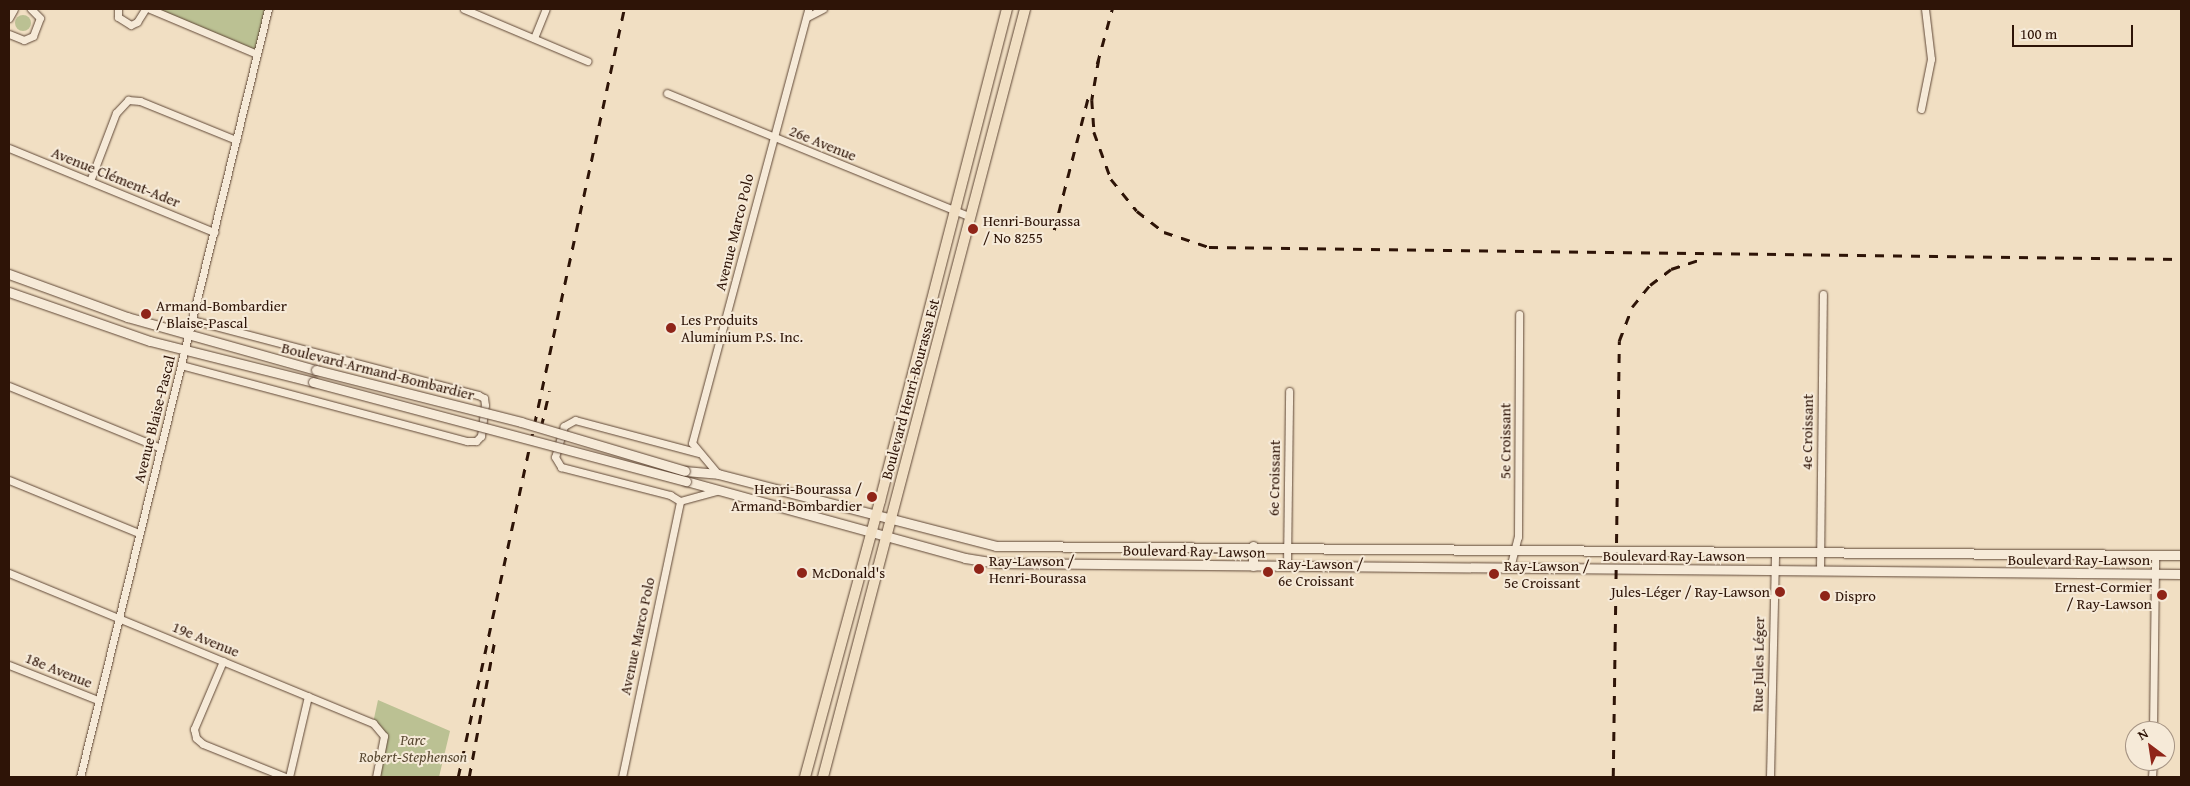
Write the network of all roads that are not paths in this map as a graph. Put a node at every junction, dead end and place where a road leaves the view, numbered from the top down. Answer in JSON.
{"nodes":[{"id":1,"x":14,"y":9,"type":"edge"},
{"id":2,"x":31,"y":9,"type":"edge"},
{"id":3,"x":118,"y":9,"type":"edge"},
{"id":4,"x":145,"y":9,"type":"edge"},
{"id":5,"x":150,"y":9,"type":"edge"},
{"id":6,"x":268,"y":9,"type":"edge"},
{"id":7,"x":464,"y":9,"type":"edge"},
{"id":8,"x":546,"y":9,"type":"edge"},
{"id":9,"x":808,"y":9,"type":"edge"},
{"id":10,"x":823,"y":9,"type":"edge"},
{"id":11,"x":1007,"y":9,"type":"edge"},
{"id":12,"x":1025,"y":9,"type":"edge"},
{"id":13,"x":1925,"y":9,"type":"edge"},
{"id":14,"x":807,"y":17,"type":"junction"},
{"id":15,"x":9,"y":18,"type":"edge"},
{"id":16,"x":9,"y":34,"type":"edge"},
{"id":17,"x":534,"y":38,"type":"junction"},
{"id":18,"x":256,"y":54,"type":"junction"},
{"id":19,"x":588,"y":61,"type":"dead end"},
{"id":20,"x":667,"y":93,"type":"dead end"},
{"id":21,"x":1921,"y":109,"type":"dead end"},
{"id":22,"x":772,"y":137,"type":"junction"},
{"id":23,"x":236,"y":140,"type":"junction"},
{"id":24,"x":9,"y":148,"type":"edge"},
{"id":25,"x":90,"y":181,"type":"junction"},
{"id":26,"x":953,"y":211,"type":"junction"},
{"id":27,"x":969,"y":216,"type":"junction"},
{"id":28,"x":214,"y":232,"type":"junction"},
{"id":29,"x":9,"y":274,"type":"edge"},
{"id":30,"x":9,"y":292,"type":"edge"},
{"id":31,"x":1823,"y":294,"type":"dead end"},
{"id":32,"x":1519,"y":314,"type":"dead end"},
{"id":33,"x":192,"y":320,"type":"junction"},
{"id":34,"x":189,"y":334,"type":"junction"},
{"id":35,"x":185,"y":350,"type":"junction"},
{"id":36,"x":181,"y":365,"type":"junction"},
{"id":37,"x":9,"y":386,"type":"edge"},
{"id":38,"x":1289,"y":390,"type":"dead end"},
{"id":39,"x":161,"y":448,"type":"junction"},
{"id":40,"x":700,"y":453,"type":"junction"},
{"id":41,"x":718,"y":474,"type":"junction"},
{"id":42,"x":685,"y":476,"type":"junction"},
{"id":43,"x":9,"y":480,"type":"edge"},
{"id":44,"x":720,"y":490,"type":"junction"},
{"id":45,"x":680,"y":501,"type":"junction"},
{"id":46,"x":876,"y":515,"type":"junction"},
{"id":47,"x":891,"y":518,"type":"junction"},
{"id":48,"x":871,"y":531,"type":"junction"},
{"id":49,"x":139,"y":533,"type":"junction"},
{"id":50,"x":885,"y":536,"type":"junction"},
{"id":51,"x":1253,"y":546,"type":"junction"},
{"id":52,"x":1287,"y":547,"type":"junction"},
{"id":53,"x":1515,"y":549,"type":"junction"},
{"id":54,"x":1775,"y":551,"type":"junction"},
{"id":55,"x":1820,"y":552,"type":"junction"},
{"id":56,"x":2155,"y":554,"type":"junction"},
{"id":57,"x":2181,"y":555,"type":"edge"},
{"id":58,"x":1253,"y":566,"type":"junction"},
{"id":59,"x":1287,"y":566,"type":"junction"},
{"id":60,"x":1510,"y":568,"type":"junction"},
{"id":61,"x":1774,"y":570,"type":"junction"},
{"id":62,"x":1820,"y":570,"type":"junction"},
{"id":63,"x":9,"y":573,"type":"edge"},
{"id":64,"x":2154,"y":574,"type":"junction"},
{"id":65,"x":2181,"y":574,"type":"edge"},
{"id":66,"x":120,"y":619,"type":"junction"},
{"id":67,"x":223,"y":661,"type":"junction"},
{"id":68,"x":9,"y":665,"type":"edge"},
{"id":69,"x":308,"y":696,"type":"junction"},
{"id":70,"x":98,"y":700,"type":"junction"},
{"id":71,"x":2153,"y":721,"type":"edge"},
{"id":72,"x":80,"y":777,"type":"edge"},
{"id":73,"x":285,"y":777,"type":"edge"},
{"id":74,"x":289,"y":777,"type":"edge"},
{"id":75,"x":376,"y":777,"type":"edge"},
{"id":76,"x":622,"y":777,"type":"edge"},
{"id":77,"x":805,"y":777,"type":"edge"},
{"id":78,"x":823,"y":777,"type":"edge"},
{"id":79,"x":1770,"y":777,"type":"edge"}],
"edges":[{"from":1,"to":15,"type":"street"},
{"from":2,"to":16,"type":"street"},
{"from":3,"to":4,"type":"street"},
{"from":5,"to":18,"type":"street"},
{"from":6,"to":18,"type":"street","name":"Avenue Blaise-Pascal"},
{"from":7,"to":17,"type":"street"},
{"from":8,"to":17,"type":"street"},
{"from":9,"to":14,"type":"street","name":"Avenue Marco Polo"},
{"from":10,"to":14,"type":"street"},
{"from":11,"to":26,"type":"main road","name":"Boulevard Henri-Bourassa Est"},
{"from":12,"to":27,"type":"main road","name":"Boulevard Henri-Bourassa Est"},
{"from":13,"to":21,"type":"street"},
{"from":14,"to":22,"type":"street","name":"Avenue Marco Polo"},
{"from":17,"to":19,"type":"street"},
{"from":18,"to":23,"type":"street","name":"Avenue Blaise-Pascal"},
{"from":20,"to":22,"type":"street","name":"26e Avenue"},
{"from":22,"to":26,"type":"street","name":"26e Avenue"},
{"from":22,"to":40,"type":"street","name":"Avenue Marco Polo"},
{"from":23,"to":25,"type":"street"},
{"from":23,"to":28,"type":"street","name":"Avenue Blaise-Pascal"},
{"from":24,"to":25,"type":"street","name":"Avenue Clément-Ader"},
{"from":25,"to":28,"type":"street","name":"Avenue Clément-Ader"},
{"from":26,"to":27,"type":"street","name":"26e Avenue"},
{"from":26,"to":46,"type":"main road","name":"Boulevard Henri-Bourassa Est"},
{"from":27,"to":47,"type":"main road","name":"Boulevard Henri-Bourassa Est"},
{"from":28,"to":33,"type":"street","name":"Avenue Blaise-Pascal"},
{"from":29,"to":34,"type":"street","name":"Boulevard Armand-Bombardier"},
{"from":30,"to":35,"type":"street","name":"Boulevard Armand-Bombardier"},
{"from":31,"to":55,"type":"street","name":"4e Croissant"},
{"from":32,"to":53,"type":"street","name":"5e Croissant"},
{"from":33,"to":34,"type":"street","name":"Avenue Blaise-Pascal"},
{"from":33,"to":36,"type":"street","name":"Boulevard Armand-Bombardier"},
{"from":34,"to":35,"type":"street","name":"Avenue Blaise-Pascal"},
{"from":34,"to":42,"type":"street","name":"Boulevard Armand-Bombardier","bridge":true},
{"from":35,"to":36,"type":"street","name":"Avenue Blaise-Pascal"},
{"from":35,"to":42,"type":"street","name":"Boulevard Armand-Bombardier","bridge":true},
{"from":36,"to":39,"type":"street","name":"Avenue Blaise-Pascal"},
{"from":37,"to":39,"type":"street"},
{"from":38,"to":52,"type":"street","name":"6e Croissant"},
{"from":39,"to":49,"type":"street","name":"Avenue Blaise-Pascal"},
{"from":40,"to":41,"type":"street"},
{"from":40,"to":45,"type":"street"},
{"from":41,"to":42,"type":"street","name":"Boulevard Armand-Bombardier"},
{"from":41,"to":46,"type":"street","name":"Boulevard Armand-Bombardier"},
{"from":42,"to":44,"type":"street","name":"Boulevard Armand-Bombardier"},
{"from":43,"to":49,"type":"street"},
{"from":44,"to":45,"type":"street"},
{"from":44,"to":48,"type":"street","name":"Boulevard Armand-Bombardier"},
{"from":45,"to":76,"type":"street","name":"Avenue Marco Polo"},
{"from":46,"to":47,"type":"street","name":"Boulevard Ray-Lawson"},
{"from":46,"to":48,"type":"main road","name":"Boulevard Henri-Bourassa Est"},
{"from":47,"to":50,"type":"main road","name":"Boulevard Henri-Bourassa Est"},
{"from":47,"to":51,"type":"street","name":"Boulevard Ray-Lawson"},
{"from":48,"to":50,"type":"street","name":"Boulevard Ray-Lawson"},
{"from":48,"to":77,"type":"main road","name":"Boulevard Henri-Bourassa Est"},
{"from":49,"to":66,"type":"street","name":"Avenue Blaise-Pascal"},
{"from":50,"to":58,"type":"street","name":"Boulevard Ray-Lawson"},
{"from":50,"to":78,"type":"main road","name":"Boulevard Henri-Bourassa Est"},
{"from":51,"to":52,"type":"street","name":"Boulevard Ray-Lawson"},
{"from":51,"to":58,"type":"street"},
{"from":52,"to":53,"type":"street","name":"Boulevard Ray-Lawson"},
{"from":52,"to":59,"type":"street","name":"6e Croissant"},
{"from":53,"to":54,"type":"street","name":"Boulevard Ray-Lawson"},
{"from":53,"to":60,"type":"street","name":"5e Croissant"},
{"from":54,"to":55,"type":"street","name":"Boulevard Ray-Lawson"},
{"from":54,"to":61,"type":"street","name":"Rue Jules Léger"},
{"from":55,"to":56,"type":"street","name":"Boulevard Ray-Lawson"},
{"from":55,"to":62,"type":"street","name":"4e Croissant"},
{"from":56,"to":57,"type":"street","name":"Boulevard Ray-Lawson"},
{"from":56,"to":64,"type":"street"},
{"from":58,"to":59,"type":"street","name":"Boulevard Ray-Lawson"},
{"from":59,"to":60,"type":"street","name":"Boulevard Ray-Lawson"},
{"from":60,"to":61,"type":"street","name":"Boulevard Ray-Lawson"},
{"from":61,"to":62,"type":"street","name":"Boulevard Ray-Lawson"},
{"from":61,"to":79,"type":"street","name":"Rue Jules Léger"},
{"from":62,"to":64,"type":"street","name":"Boulevard Ray-Lawson"},
{"from":63,"to":66,"type":"street","name":"19e Avenue"},
{"from":64,"to":65,"type":"street","name":"Boulevard Ray-Lawson"},
{"from":64,"to":71,"type":"street"},
{"from":66,"to":67,"type":"street","name":"19e Avenue"},
{"from":66,"to":70,"type":"street","name":"Avenue Blaise-Pascal"},
{"from":67,"to":69,"type":"street","name":"19e Avenue"},
{"from":67,"to":73,"type":"street"},
{"from":68,"to":70,"type":"street","name":"18e Avenue"},
{"from":69,"to":74,"type":"street"},
{"from":69,"to":75,"type":"street","name":"19e Avenue"},
{"from":70,"to":72,"type":"street","name":"Avenue Blaise-Pascal"}]}
